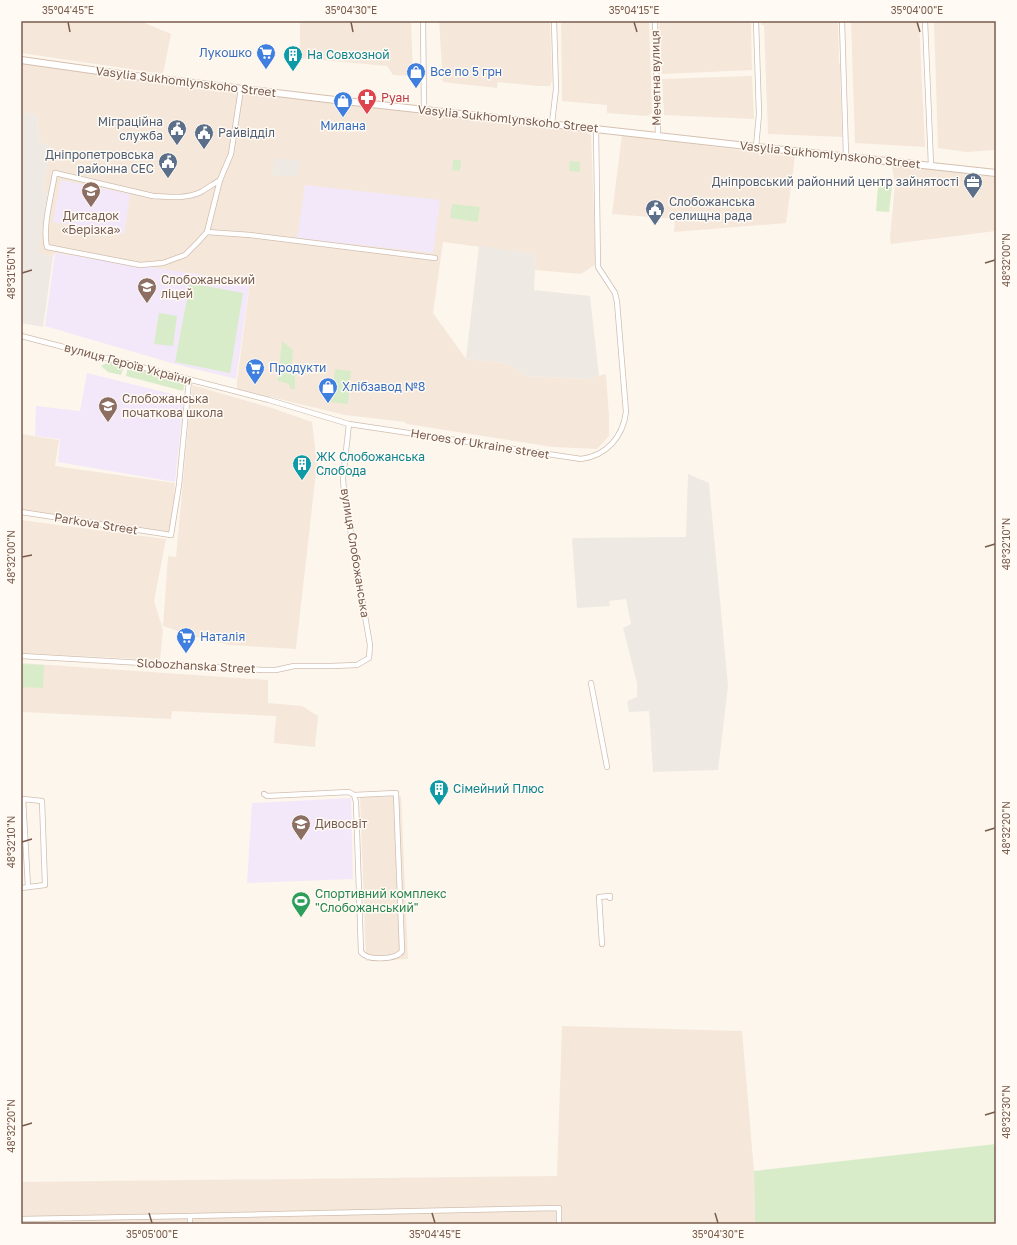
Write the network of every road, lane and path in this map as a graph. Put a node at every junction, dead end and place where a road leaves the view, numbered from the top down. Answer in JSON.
{"nodes":[{"id":1,"x":423,"y":21,"type":"edge"},
{"id":2,"x":554,"y":21,"type":"edge"},
{"id":3,"x":655,"y":21,"type":"edge"},
{"id":4,"x":756,"y":21,"type":"edge"},
{"id":5,"x":842,"y":21,"type":"edge"},
{"id":6,"x":925,"y":21,"type":"edge"},
{"id":7,"x":21,"y":60,"type":"edge"},
{"id":8,"x":241,"y":89,"type":"junction"},
{"id":9,"x":424,"y":110,"type":"junction"},
{"id":10,"x":552,"y":124,"type":"junction"},
{"id":11,"x":596,"y":129,"type":"junction"},
{"id":12,"x":658,"y":136,"type":"junction"},
{"id":13,"x":756,"y":147,"type":"junction"},
{"id":14,"x":846,"y":156,"type":"junction"},
{"id":15,"x":930,"y":165,"type":"junction"},
{"id":16,"x":996,"y":173,"type":"edge"},
{"id":17,"x":220,"y":180,"type":"junction"},
{"id":18,"x":207,"y":187,"type":"junction"},
{"id":19,"x":216,"y":194,"type":"junction"},
{"id":20,"x":207,"y":232,"type":"junction"},
{"id":21,"x":435,"y":258,"type":"dead end"},
{"id":22,"x":21,"y":336,"type":"edge"},
{"id":23,"x":189,"y":380,"type":"junction"},
{"id":24,"x":349,"y":424,"type":"junction"},
{"id":25,"x":21,"y":512,"type":"edge"},
{"id":26,"x":21,"y":656,"type":"edge"},
{"id":27,"x":369,"y":658,"type":"joint"},
{"id":28,"x":591,"y":683,"type":"dead end"},
{"id":29,"x":607,"y":768,"type":"dead end"},
{"id":30,"x":264,"y":794,"type":"dead end"},
{"id":31,"x":354,"y":795,"type":"junction"},
{"id":32,"x":28,"y":887,"type":"junction"},
{"id":33,"x":21,"y":888,"type":"edge"},
{"id":34,"x":610,"y":898,"type":"dead end"},
{"id":35,"x":602,"y":944,"type":"dead end"},
{"id":36,"x":190,"y":1216,"type":"junction"},
{"id":37,"x":21,"y":1219,"type":"edge"},
{"id":38,"x":190,"y":1224,"type":"edge"},
{"id":39,"x":559,"y":1224,"type":"edge"}],
"edges":[{"from":1,"to":9,"type":"street"},
{"from":2,"to":10,"type":"street"},
{"from":3,"to":12,"type":"street","name":"Мечетна вулиця"},
{"from":4,"to":13,"type":"street"},
{"from":5,"to":14,"type":"street"},
{"from":6,"to":15,"type":"street"},
{"from":7,"to":8,"type":"main road","name":"Vasylia Sukhomlynskoho Street"},
{"from":8,"to":9,"type":"main road","name":"Vasylia Sukhomlynskoho Street"},
{"from":8,"to":17,"type":"street"},
{"from":9,"to":10,"type":"main road","name":"Vasylia Sukhomlynskoho Street"},
{"from":10,"to":11,"type":"main road","name":"Vasylia Sukhomlynskoho Street"},
{"from":11,"to":12,"type":"main road","name":"Vasylia Sukhomlynskoho Street"},
{"from":11,"to":24,"type":"street","name":"Heroes of Ukraine street"},
{"from":12,"to":13,"type":"main road","name":"Vasylia Sukhomlynskoho Street"},
{"from":13,"to":14,"type":"main road","name":"Vasylia Sukhomlynskoho Street"},
{"from":14,"to":15,"type":"main road","name":"Vasylia Sukhomlynskoho Street"},
{"from":15,"to":16,"type":"main road","name":"Vasylia Sukhomlynskoho Street"},
{"from":17,"to":18,"type":"street"},
{"from":17,"to":19,"type":"street"},
{"from":18,"to":19,"type":"street"},
{"from":18,"to":20,"type":"street"},
{"from":19,"to":20,"type":"street"},
{"from":20,"to":21,"type":"street"},
{"from":22,"to":23,"type":"street","name":"вулиця Героїв України"},
{"from":23,"to":24,"type":"street","name":"вулиця Героїв України"},
{"from":23,"to":25,"type":"street","name":"Parkova Street"},
{"from":24,"to":27,"type":"street","name":"вулиця Слобожанська"},
{"from":26,"to":27,"type":"street","name":"Slobozhanska Street"},
{"from":28,"to":29,"type":"street"},
{"from":30,"to":31,"type":"street"},
{"from":31,"to":31,"type":"street"},
{"from":32,"to":32,"type":"street"},
{"from":32,"to":33,"type":"street"},
{"from":34,"to":35,"type":"street"},
{"from":36,"to":37,"type":"street"},
{"from":36,"to":38,"type":"street"},
{"from":36,"to":39,"type":"street"}]}
